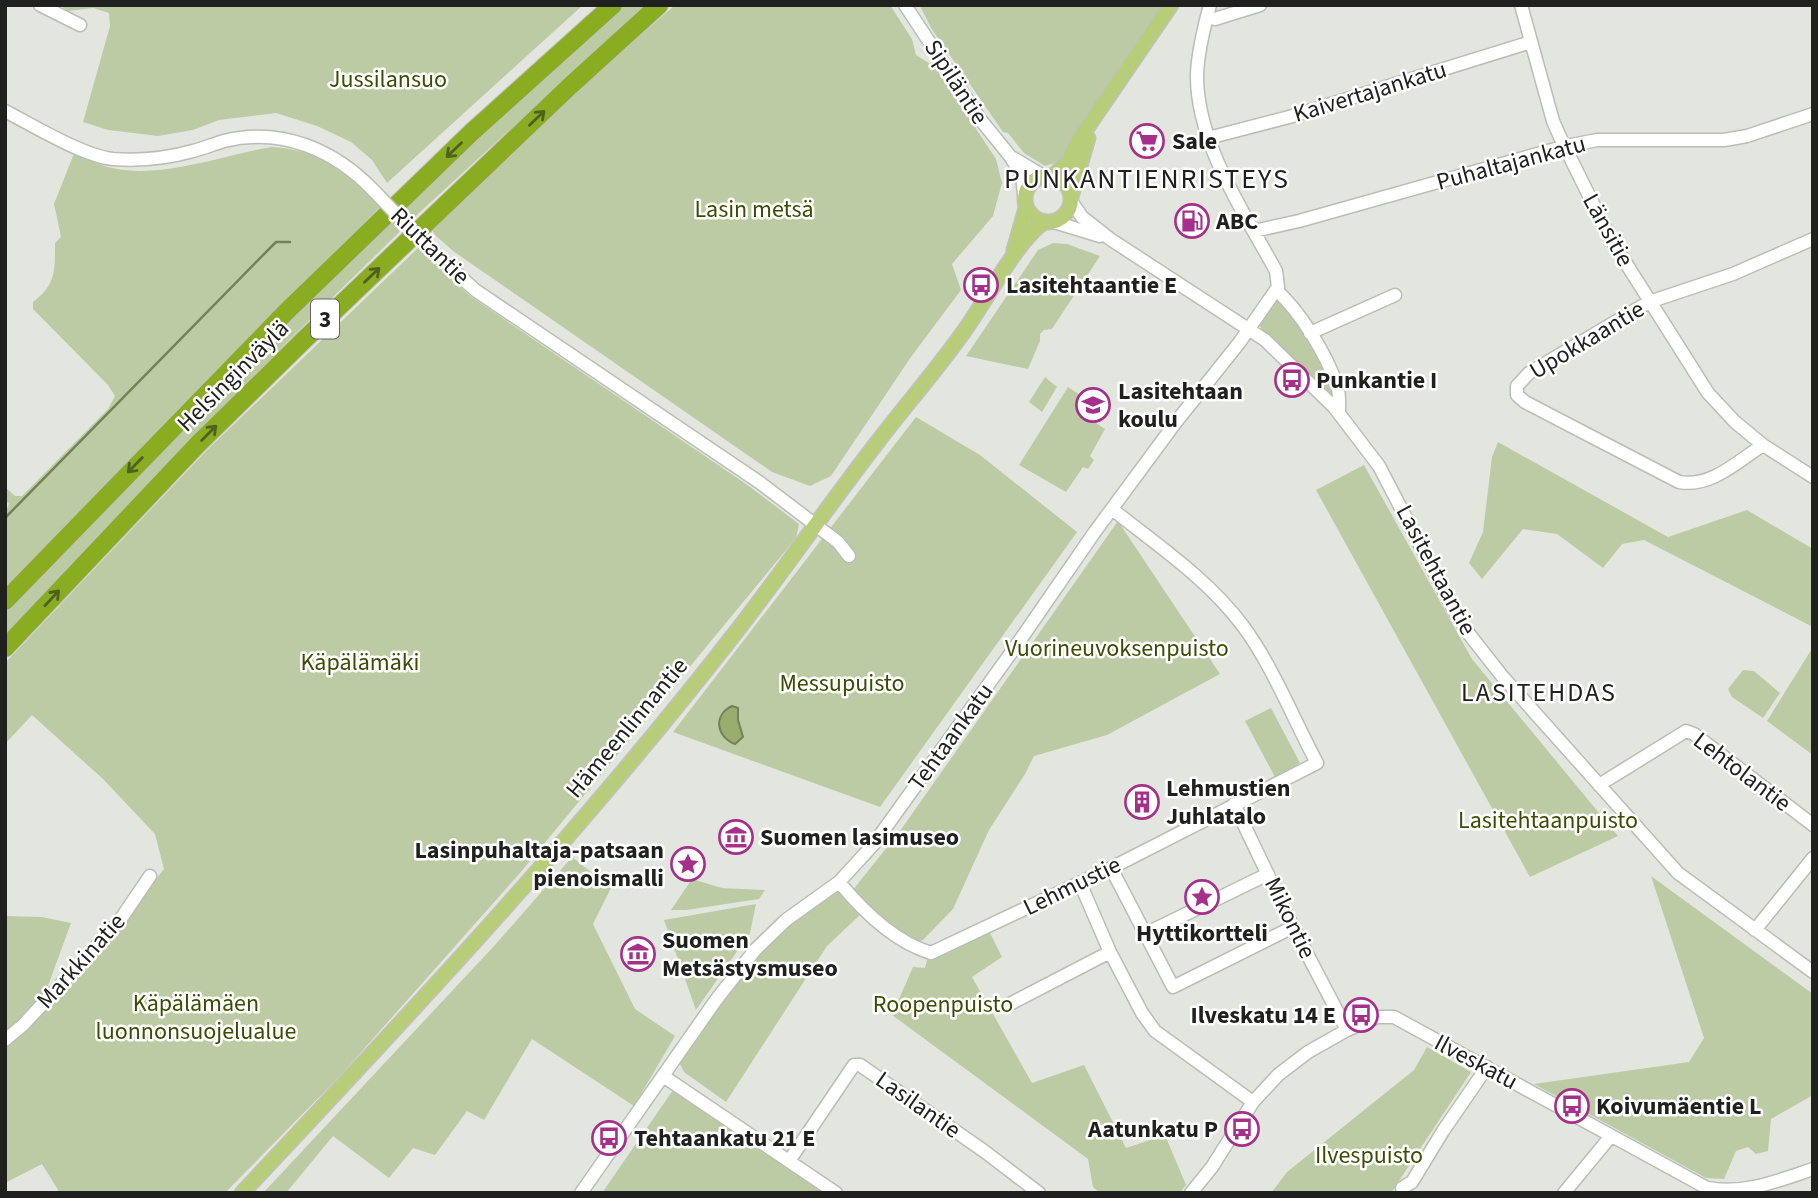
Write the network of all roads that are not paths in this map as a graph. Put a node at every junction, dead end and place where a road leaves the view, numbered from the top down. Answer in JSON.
{"nodes":[{"id":1,"x":40,"y":5,"type":"edge"},
{"id":2,"x":613,"y":5,"type":"edge"},
{"id":3,"x":659,"y":5,"type":"edge"},
{"id":4,"x":1171,"y":5,"type":"edge"},
{"id":5,"x":1261,"y":5,"type":"edge"},
{"id":6,"x":1521,"y":5,"type":"edge"},
{"id":7,"x":907,"y":6,"type":"edge"},
{"id":8,"x":1209,"y":11,"type":"edge"},
{"id":9,"x":80,"y":26,"type":"dead end"},
{"id":10,"x":1531,"y":42,"type":"junction"},
{"id":11,"x":5,"y":111,"type":"edge"},
{"id":12,"x":1813,"y":114,"type":"edge"},
{"id":13,"x":1094,"y":120,"type":"junction"},
{"id":14,"x":1208,"y":138,"type":"junction"},
{"id":15,"x":1566,"y":146,"type":"junction"},
{"id":16,"x":1010,"y":156,"type":"junction"},
{"id":17,"x":1048,"y":176,"type":"junction"},
{"id":18,"x":1071,"y":199,"type":"junction"},
{"id":19,"x":1025,"y":201,"type":"junction"},
{"id":20,"x":1049,"y":222,"type":"junction"},
{"id":21,"x":1254,"y":232,"type":"junction"},
{"id":22,"x":1110,"y":239,"type":"junction"},
{"id":23,"x":1813,"y":239,"type":"edge"},
{"id":24,"x":1010,"y":262,"type":"junction"},
{"id":25,"x":1276,"y":290,"type":"junction"},
{"id":26,"x":1395,"y":295,"type":"dead end"},
{"id":27,"x":1650,"y":302,"type":"junction"},
{"id":28,"x":1249,"y":329,"type":"junction"},
{"id":29,"x":1310,"y":332,"type":"junction"},
{"id":30,"x":1339,"y":413,"type":"junction"},
{"id":31,"x":1763,"y":445,"type":"junction"},
{"id":32,"x":1813,"y":477,"type":"edge"},
{"id":33,"x":1112,"y":509,"type":"junction"},
{"id":34,"x":815,"y":525,"type":"junction"},
{"id":35,"x":849,"y":556,"type":"dead end"},
{"id":36,"x":5,"y":601,"type":"edge"},
{"id":37,"x":5,"y":648,"type":"edge"},
{"id":38,"x":1599,"y":785,"type":"junction"},
{"id":39,"x":1234,"y":804,"type":"junction"},
{"id":40,"x":1813,"y":825,"type":"edge"},
{"id":41,"x":1813,"y":858,"type":"edge"},
{"id":42,"x":1111,"y":868,"type":"junction"},
{"id":43,"x":1268,"y":874,"type":"junction"},
{"id":44,"x":150,"y":876,"type":"dead end"},
{"id":45,"x":839,"y":882,"type":"junction"},
{"id":46,"x":1080,"y":883,"type":"junction"},
{"id":47,"x":1293,"y":927,"type":"junction"},
{"id":48,"x":1755,"y":930,"type":"junction"},
{"id":49,"x":1145,"y":934,"type":"junction"},
{"id":50,"x":1110,"y":951,"type":"junction"},
{"id":51,"x":1813,"y":972,"type":"edge"},
{"id":52,"x":1006,"y":1006,"type":"dead end"},
{"id":53,"x":1347,"y":1030,"type":"junction"},
{"id":54,"x":5,"y":1041,"type":"edge"},
{"id":55,"x":1487,"y":1068,"type":"junction"},
{"id":56,"x":663,"y":1076,"type":"junction"},
{"id":57,"x":1252,"y":1102,"type":"junction"},
{"id":58,"x":1611,"y":1136,"type":"junction"},
{"id":59,"x":789,"y":1161,"type":"junction"},
{"id":60,"x":1813,"y":1169,"type":"edge"},
{"id":61,"x":1402,"y":1188,"type":"dead end"},
{"id":62,"x":1736,"y":1192,"type":"edge"},
{"id":63,"x":242,"y":1193,"type":"edge"},
{"id":64,"x":582,"y":1193,"type":"edge"},
{"id":65,"x":836,"y":1193,"type":"edge"},
{"id":66,"x":1039,"y":1193,"type":"edge"},
{"id":67,"x":1191,"y":1193,"type":"edge"},
{"id":68,"x":1564,"y":1193,"type":"edge"}],
"edges":[{"from":1,"to":9,"type":"street"},
{"from":2,"to":36,"type":"highway","name":"Helsinginväylä","number":"3","one_way":true},
{"from":37,"to":3,"type":"highway","name":"Helsinginväylä","number":"3","one_way":true},
{"from":4,"to":13,"type":"main road"},
{"from":5,"to":8,"type":"street"},
{"from":6,"to":10,"type":"street","name":"Länsitie"},
{"from":7,"to":16,"type":"street","name":"Sipiläntie"},
{"from":8,"to":14,"type":"street"},
{"from":10,"to":14,"type":"street","name":"Kaivertajankatu"},
{"from":10,"to":15,"type":"street","name":"Länsitie"},
{"from":11,"to":34,"type":"street","name":"Riuttantie","bridge":true},
{"from":12,"to":15,"type":"street","name":"Puhaltajankatu"},
{"from":13,"to":17,"type":"main road"},
{"from":13,"to":18,"type":"main road"},
{"from":14,"to":21,"type":"street"},
{"from":15,"to":21,"type":"street","name":"Puhaltajankatu"},
{"from":15,"to":27,"type":"street","name":"Länsitie"},
{"from":16,"to":17,"type":"street","name":"Sipiläntie"},
{"from":16,"to":19,"type":"street","name":"Sipiläntie"},
{"from":17,"to":18,"type":"main road"},
{"from":17,"to":19,"type":"main road"},
{"from":18,"to":20,"type":"main road"},
{"from":18,"to":22,"type":"street","name":"Lasitehtaantie"},
{"from":19,"to":20,"type":"main road"},
{"from":19,"to":24,"type":"main road","name":"Hämeenlinnantie"},
{"from":20,"to":22,"type":"street","name":"Lasitehtaantie"},
{"from":20,"to":24,"type":"main road","name":"Hämeenlinnantie"},
{"from":21,"to":25,"type":"street"},
{"from":22,"to":28,"type":"street","name":"Lasitehtaantie"},
{"from":23,"to":27,"type":"street","name":"Upokkaantie"},
{"from":24,"to":34,"type":"main road","name":"Hämeenlinnantie"},
{"from":25,"to":28,"type":"street","name":"Tehtaankatu"},
{"from":25,"to":29,"type":"street"},
{"from":26,"to":29,"type":"street"},
{"from":27,"to":31,"type":"street","name":"Länsitie"},
{"from":27,"to":31,"type":"street","name":"Upokkaantie"},
{"from":28,"to":30,"type":"street","name":"Lasitehtaantie"},
{"from":28,"to":33,"type":"street","name":"Tehtaankatu"},
{"from":29,"to":30,"type":"street"},
{"from":30,"to":38,"type":"street","name":"Lasitehtaantie"},
{"from":31,"to":32,"type":"street","name":"Länsitie"},
{"from":33,"to":39,"type":"street","name":"Lehmustie"},
{"from":33,"to":45,"type":"street","name":"Tehtaankatu"},
{"from":34,"to":35,"type":"street","name":"Riuttantie"},
{"from":34,"to":63,"type":"main road","name":"Hämeenlinnantie"},
{"from":38,"to":40,"type":"street","name":"Lehtolantie"},
{"from":38,"to":48,"type":"street","name":"Lasitehtaantie"},
{"from":39,"to":42,"type":"street","name":"Lehmustie"},
{"from":39,"to":43,"type":"street","name":"Mikontie"},
{"from":41,"to":48,"type":"street"},
{"from":42,"to":46,"type":"street","name":"Lehmustie"},
{"from":42,"to":49,"type":"street"},
{"from":43,"to":47,"type":"street","name":"Mikontie"},
{"from":43,"to":49,"type":"street"},
{"from":44,"to":54,"type":"street","name":"Markkinatie"},
{"from":45,"to":46,"type":"street","name":"Lehmustie"},
{"from":45,"to":56,"type":"street","name":"Tehtaankatu"},
{"from":46,"to":50,"type":"street"},
{"from":47,"to":49,"type":"street"},
{"from":47,"to":53,"type":"street","name":"Mikontie"},
{"from":48,"to":51,"type":"street","name":"Lasitehtaantie"},
{"from":50,"to":52,"type":"street"},
{"from":50,"to":57,"type":"street"},
{"from":53,"to":55,"type":"street","name":"Ilveskatu"},
{"from":53,"to":57,"type":"street","name":"Ilveskatu"},
{"from":55,"to":58,"type":"street","name":"Ilveskatu"},
{"from":55,"to":61,"type":"street"},
{"from":56,"to":59,"type":"street"},
{"from":56,"to":64,"type":"street","name":"Tehtaankatu"},
{"from":57,"to":67,"type":"street","name":"Ilveskatu"},
{"from":58,"to":62,"type":"street","name":"Ilveskatu"},
{"from":58,"to":68,"type":"street"},
{"from":59,"to":65,"type":"street"},
{"from":59,"to":66,"type":"street","name":"Lasilantie"},
{"from":60,"to":62,"type":"street","name":"Ilveskatu"}]}
